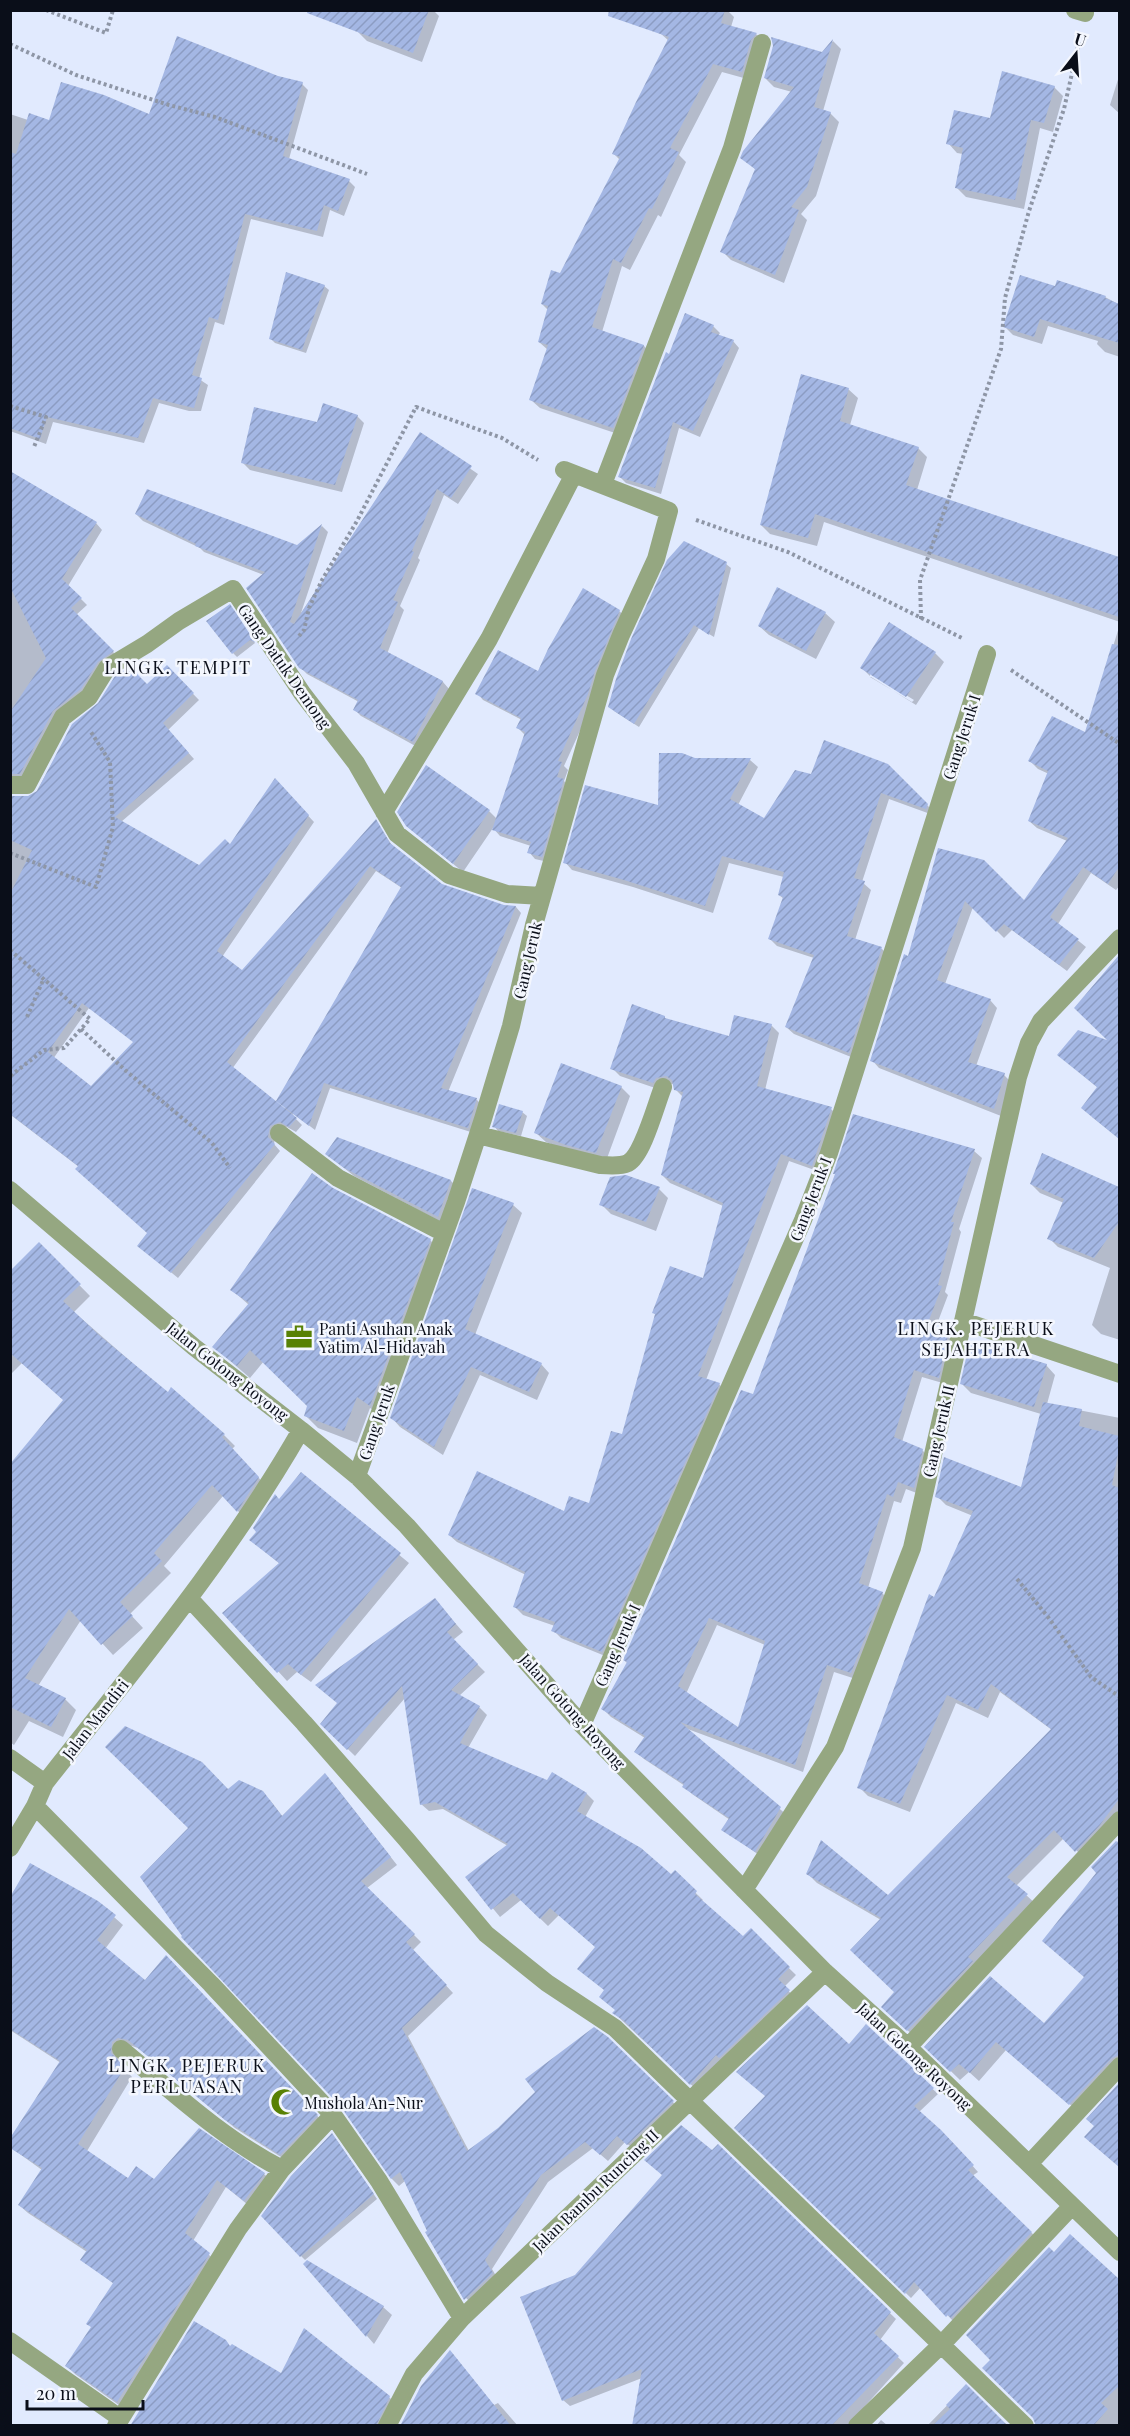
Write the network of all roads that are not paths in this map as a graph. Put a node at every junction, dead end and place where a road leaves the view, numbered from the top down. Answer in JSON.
{"nodes":[{"id":1,"x":762,"y":43,"type":"dead end"},
{"id":2,"x":603,"y":484,"type":"junction"},
{"id":3,"x":987,"y":654,"type":"road end"},
{"id":4,"x":10,"y":785,"type":"edge"},
{"id":5,"x":384,"y":812,"type":"junction"},
{"id":6,"x":542,"y":896,"type":"junction"},
{"id":7,"x":1119,"y":938,"type":"edge"},
{"id":8,"x":663,"y":1087,"type":"dead end"},
{"id":9,"x":279,"y":1133,"type":"dead end"},
{"id":10,"x":478,"y":1135,"type":"junction"},
{"id":11,"x":10,"y":1190,"type":"edge"},
{"id":12,"x":444,"y":1233,"type":"junction"},
{"id":13,"x":963,"y":1321,"type":"junction"},
{"id":14,"x":1119,"y":1374,"type":"edge"},
{"id":15,"x":301,"y":1430,"type":"junction"},
{"id":16,"x":357,"y":1476,"type":"junction"},
{"id":17,"x":189,"y":1598,"type":"junction"},
{"id":18,"x":582,"y":1725,"type":"junction"},
{"id":19,"x":10,"y":1758,"type":"edge"},
{"id":20,"x":45,"y":1783,"type":"junction"},
{"id":21,"x":35,"y":1806,"type":"junction"},
{"id":22,"x":1119,"y":1820,"type":"edge"},
{"id":23,"x":10,"y":1848,"type":"edge"},
{"id":24,"x":744,"y":1890,"type":"junction"},
{"id":25,"x":825,"y":1972,"type":"junction"},
{"id":26,"x":908,"y":2047,"type":"junction"},
{"id":27,"x":121,"y":2049,"type":"dead end"},
{"id":28,"x":1119,"y":2066,"type":"edge"},
{"id":29,"x":689,"y":2102,"type":"junction"},
{"id":30,"x":333,"y":2115,"type":"junction"},
{"id":31,"x":1029,"y":2164,"type":"junction"},
{"id":32,"x":282,"y":2169,"type":"junction"},
{"id":33,"x":1071,"y":2207,"type":"junction"},
{"id":34,"x":1119,"y":2252,"type":"edge"},
{"id":35,"x":462,"y":2318,"type":"junction"},
{"id":36,"x":10,"y":2341,"type":"edge"},
{"id":37,"x":942,"y":2344,"type":"junction"},
{"id":38,"x":118,"y":2422,"type":"edge"},
{"id":39,"x":387,"y":2426,"type":"edge"},
{"id":40,"x":857,"y":2426,"type":"edge"},
{"id":41,"x":1025,"y":2426,"type":"edge"}],
"edges":[{"from":1,"to":2,"type":"street"},
{"from":2,"to":5,"type":"street"},
{"from":2,"to":6,"type":"street","name":"Gang Jeruk"},
{"from":3,"to":18,"type":"street","name":"Gang Jeruk I"},
{"from":4,"to":5,"type":"street","name":"Gang Datuk Demong"},
{"from":5,"to":6,"type":"street","name":"Gang Datuk Demong"},
{"from":6,"to":10,"type":"street","name":"Gang Jeruk"},
{"from":7,"to":13,"type":"street","name":"Gang Jeruk II"},
{"from":8,"to":10,"type":"street"},
{"from":9,"to":12,"type":"street"},
{"from":10,"to":12,"type":"street","name":"Gang Jeruk"},
{"from":11,"to":15,"type":"street","name":"Jalan Gotong Royong"},
{"from":12,"to":16,"type":"street","name":"Gang Jeruk"},
{"from":13,"to":14,"type":"street"},
{"from":13,"to":24,"type":"street","name":"Gang Jeruk II"},
{"from":15,"to":16,"type":"street","name":"Jalan Gotong Royong"},
{"from":15,"to":17,"type":"street","name":"Jalan Mandiri"},
{"from":16,"to":18,"type":"street","name":"Jalan Gotong Royong"},
{"from":17,"to":20,"type":"street","name":"Jalan Mandiri"},
{"from":17,"to":29,"type":"street"},
{"from":18,"to":24,"type":"street","name":"Jalan Gotong Royong"},
{"from":19,"to":20,"type":"street"},
{"from":20,"to":21,"type":"street","name":"Jalan Mandiri"},
{"from":21,"to":23,"type":"street","name":"Jalan Mandiri"},
{"from":21,"to":30,"type":"street"},
{"from":22,"to":26,"type":"street"},
{"from":24,"to":25,"type":"street","name":"Jalan Gotong Royong"},
{"from":25,"to":26,"type":"street","name":"Jalan Gotong Royong"},
{"from":25,"to":29,"type":"street","name":"Jalan Bambu Runcing II"},
{"from":26,"to":31,"type":"street","name":"Jalan Gotong Royong"},
{"from":27,"to":32,"type":"street"},
{"from":28,"to":31,"type":"street"},
{"from":29,"to":35,"type":"street","name":"Jalan Bambu Runcing II"},
{"from":29,"to":37,"type":"street"},
{"from":30,"to":32,"type":"street"},
{"from":30,"to":35,"type":"street"},
{"from":31,"to":33,"type":"street","name":"Jalan Gotong Royong"},
{"from":32,"to":38,"type":"street"},
{"from":33,"to":34,"type":"street","name":"Jalan Gotong Royong"},
{"from":33,"to":37,"type":"street"},
{"from":35,"to":39,"type":"street","name":"Jalan Bambu Runcing II"},
{"from":36,"to":38,"type":"street"},
{"from":37,"to":40,"type":"street"},
{"from":37,"to":41,"type":"street"}]}
